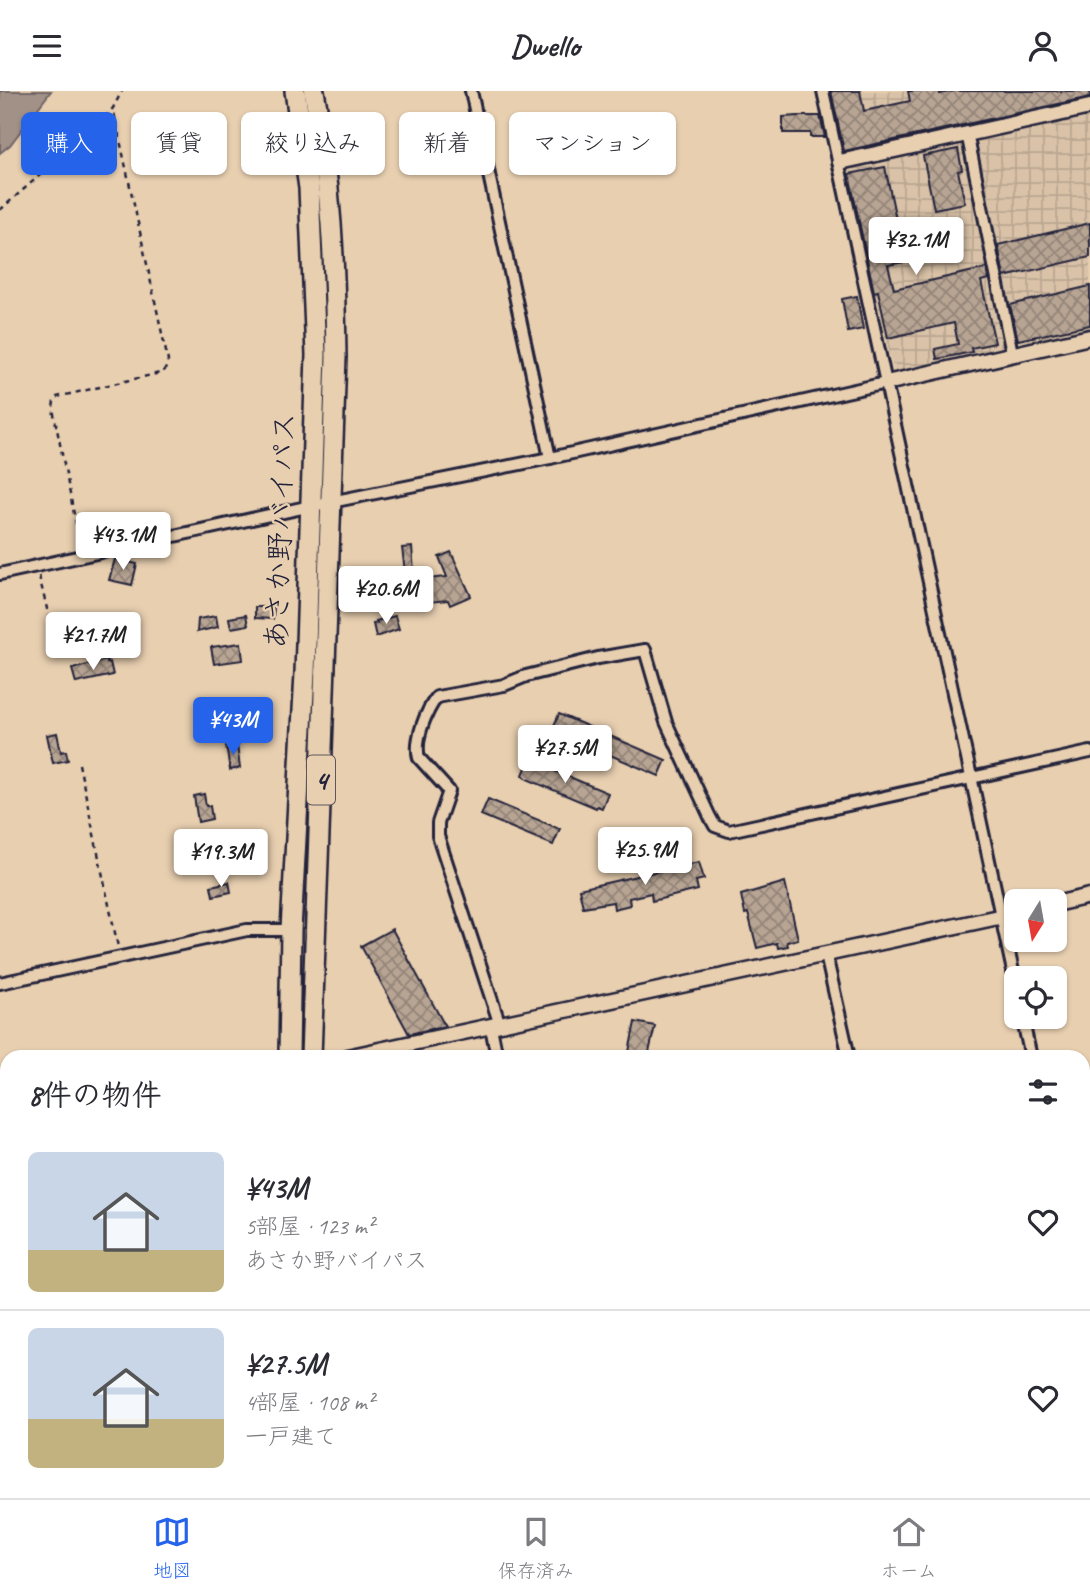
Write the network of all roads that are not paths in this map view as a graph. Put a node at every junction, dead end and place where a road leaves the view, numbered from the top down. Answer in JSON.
{"nodes":[{"id":1,"x":295,"y":91,"type":"edge"},
{"id":2,"x":314,"y":91,"type":"edge"},
{"id":3,"x":471,"y":91,"type":"edge"},
{"id":4,"x":823,"y":91,"type":"edge"},
{"id":5,"x":1090,"y":108,"type":"edge"},
{"id":6,"x":967,"y":133,"type":"junction"},
{"id":7,"x":839,"y":163,"type":"junction"},
{"id":8,"x":1090,"y":337,"type":"edge"},
{"id":9,"x":1012,"y":353,"type":"junction"},
{"id":10,"x":886,"y":383,"type":"junction"},
{"id":11,"x":550,"y":458,"type":"junction"},
{"id":12,"x":321,"y":505,"type":"junction"},
{"id":13,"x":0,"y":574,"type":"edge"},
{"id":14,"x":1090,"y":752,"type":"edge"},
{"id":15,"x":972,"y":778,"type":"junction"},
{"id":16,"x":1090,"y":896,"type":"edge"},
{"id":17,"x":1068,"y":901,"type":"edge"},
{"id":18,"x":1004,"y":915,"type":"edge"},
{"id":19,"x":1001,"y":916,"type":"junction"},
{"id":20,"x":291,"y":930,"type":"junction"},
{"id":21,"x":826,"y":955,"type":"junction"},
{"id":22,"x":1012,"y":966,"type":"edge"},
{"id":23,"x":0,"y":983,"type":"edge"},
{"id":24,"x":495,"y":1026,"type":"junction"},
{"id":25,"x":1025,"y":1029,"type":"edge"},
{"id":26,"x":289,"y":1050,"type":"edge"},
{"id":27,"x":311,"y":1050,"type":"edge"},
{"id":28,"x":380,"y":1050,"type":"edge"},
{"id":29,"x":497,"y":1050,"type":"edge"},
{"id":30,"x":847,"y":1050,"type":"edge"},
{"id":31,"x":1029,"y":1050,"type":"edge"}],
"edges":[{"from":1,"to":12,"type":"highway","name":"あさか野バイパス","number":"4"},
{"from":2,"to":12,"type":"highway","name":"あさか野バイパス","number":"4"},
{"from":3,"to":11,"type":"street"},
{"from":4,"to":7,"type":"street"},
{"from":5,"to":6,"type":"street"},
{"from":6,"to":7,"type":"street"},
{"from":6,"to":9,"type":"street"},
{"from":7,"to":10,"type":"street"},
{"from":8,"to":9,"type":"street"},
{"from":9,"to":10,"type":"street"},
{"from":10,"to":11,"type":"street"},
{"from":10,"to":15,"type":"street"},
{"from":11,"to":12,"type":"street"},
{"from":12,"to":13,"type":"street"},
{"from":12,"to":20,"type":"highway","name":"あさか野バイパス","number":"4"},
{"from":12,"to":27,"type":"highway","name":"あさか野バイパス","number":"4"},
{"from":14,"to":15,"type":"street"},
{"from":15,"to":19,"type":"street"},
{"from":15,"to":24,"type":"street"},
{"from":16,"to":17,"type":"street"},
{"from":18,"to":19,"type":"street"},
{"from":19,"to":21,"type":"street"},
{"from":19,"to":22,"type":"street"},
{"from":20,"to":23,"type":"street"},
{"from":20,"to":26,"type":"highway","name":"あさか野バイパス","number":"4"},
{"from":21,"to":24,"type":"street"},
{"from":21,"to":30,"type":"street"},
{"from":24,"to":28,"type":"street"},
{"from":24,"to":29,"type":"street"},
{"from":25,"to":31,"type":"street"}]}
